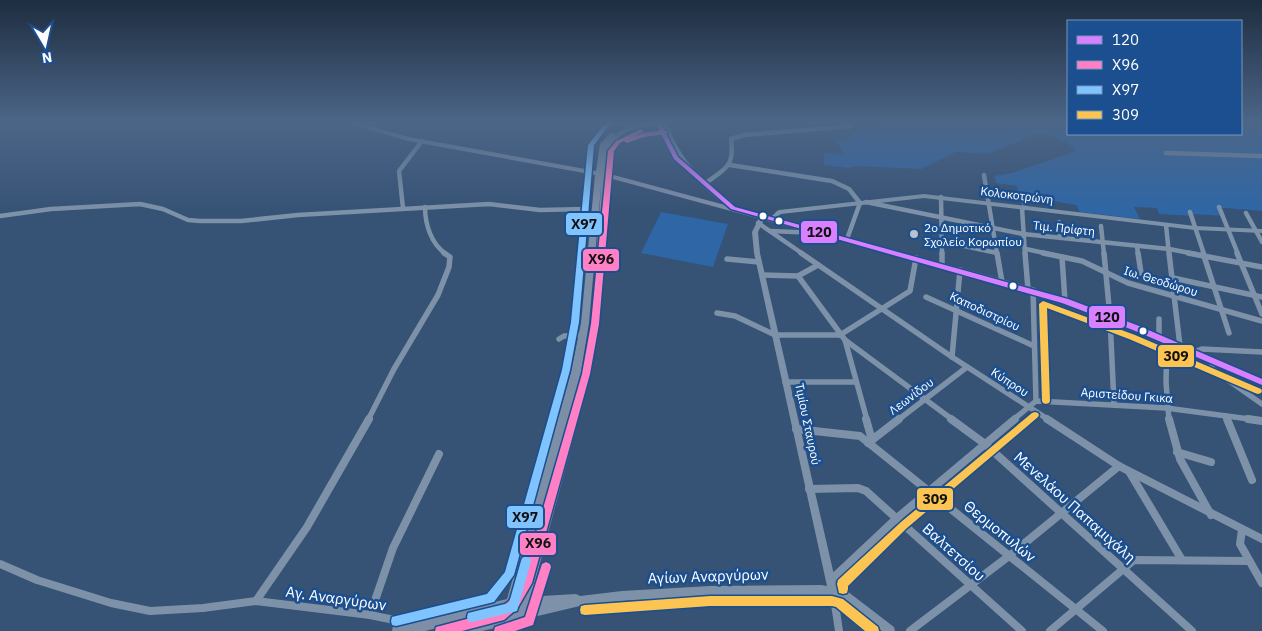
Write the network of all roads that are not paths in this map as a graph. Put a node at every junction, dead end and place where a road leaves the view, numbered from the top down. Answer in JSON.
{"nodes":[{"id":1,"x":414,"y":151,"type":"edge"},
{"id":2,"x":475,"y":151,"type":"edge"},
{"id":3,"x":603,"y":151,"type":"edge"},
{"id":4,"x":607,"y":151,"type":"edge"},
{"id":5,"x":671,"y":151,"type":"edge"},
{"id":6,"x":675,"y":151,"type":"edge"},
{"id":7,"x":733,"y":151,"type":"edge"},
{"id":8,"x":1166,"y":153,"type":"dead end"},
{"id":9,"x":1262,"y":156,"type":"edge"},
{"id":10,"x":682,"y":163,"type":"junction"},
{"id":11,"x":730,"y":165,"type":"junction"},
{"id":12,"x":984,"y":175,"type":"dead end"},
{"id":13,"x":602,"y":176,"type":"junction"},
{"id":14,"x":704,"y":184,"type":"junction"},
{"id":15,"x":941,"y":197,"type":"junction"},
{"id":16,"x":1023,"y":198,"type":"dead end"},
{"id":17,"x":863,"y":203,"type":"junction"},
{"id":18,"x":990,"y":204,"type":"junction"},
{"id":19,"x":425,"y":207,"type":"junction"},
{"id":20,"x":1219,"y":207,"type":"dead end"},
{"id":21,"x":403,"y":208,"type":"junction"},
{"id":22,"x":586,"y":208,"type":"dead end"},
{"id":23,"x":735,"y":208,"type":"junction"},
{"id":24,"x":1024,"y":208,"type":"junction"},
{"id":25,"x":1190,"y":212,"type":"dead end"},
{"id":26,"x":1246,"y":212,"type":"dead end"},
{"id":27,"x":0,"y":216,"type":"edge"},
{"id":28,"x":757,"y":218,"type":"junction"},
{"id":29,"x":773,"y":218,"type":"junction"},
{"id":30,"x":942,"y":218,"type":"junction"},
{"id":31,"x":1059,"y":222,"type":"dead end"},
{"id":32,"x":1166,"y":224,"type":"junction"},
{"id":33,"x":1101,"y":226,"type":"dead end"},
{"id":34,"x":994,"y":228,"type":"junction"},
{"id":35,"x":1196,"y":228,"type":"junction"},
{"id":36,"x":1229,"y":230,"type":"junction"},
{"id":37,"x":770,"y":231,"type":"junction"},
{"id":38,"x":1259,"y":231,"type":"edge"},
{"id":39,"x":830,"y":234,"type":"junction"},
{"id":40,"x":1023,"y":234,"type":"junction"},
{"id":41,"x":1060,"y":238,"type":"junction"},
{"id":42,"x":847,"y":239,"type":"junction"},
{"id":43,"x":941,"y":241,"type":"junction"},
{"id":44,"x":1102,"y":242,"type":"junction"},
{"id":45,"x":1262,"y":242,"type":"edge"},
{"id":46,"x":1137,"y":246,"type":"junction"},
{"id":47,"x":1026,"y":249,"type":"junction"},
{"id":48,"x":1169,"y":249,"type":"junction"},
{"id":49,"x":997,"y":253,"type":"junction"},
{"id":50,"x":1204,"y":256,"type":"junction"},
{"id":51,"x":1062,"y":257,"type":"junction"},
{"id":52,"x":727,"y":258,"type":"dead end"},
{"id":53,"x":916,"y":258,"type":"junction"},
{"id":54,"x":759,"y":262,"type":"junction"},
{"id":55,"x":1242,"y":263,"type":"junction"},
{"id":56,"x":818,"y":265,"type":"junction"},
{"id":57,"x":942,"y":265,"type":"junction"},
{"id":58,"x":1262,"y":267,"type":"edge"},
{"id":59,"x":960,"y":270,"type":"junction"},
{"id":60,"x":1105,"y":272,"type":"junction"},
{"id":61,"x":1141,"y":274,"type":"dead end"},
{"id":62,"x":762,"y":275,"type":"junction"},
{"id":63,"x":798,"y":276,"type":"junction"},
{"id":64,"x":1172,"y":278,"type":"junction"},
{"id":65,"x":1002,"y":282,"type":"junction"},
{"id":66,"x":1216,"y":288,"type":"junction"},
{"id":67,"x":1030,"y":290,"type":"junction"},
{"id":68,"x":926,"y":296,"type":"dead end"},
{"id":69,"x":1259,"y":296,"type":"edge"},
{"id":70,"x":1176,"y":297,"type":"junction"},
{"id":71,"x":1065,"y":301,"type":"junction"},
{"id":72,"x":882,"y":309,"type":"junction"},
{"id":73,"x":955,"y":309,"type":"junction"},
{"id":74,"x":1222,"y":310,"type":"junction"},
{"id":75,"x":717,"y":313,"type":"dead end"},
{"id":76,"x":1262,"y":314,"type":"edge"},
{"id":77,"x":1110,"y":317,"type":"junction"},
{"id":78,"x":1159,"y":319,"type":"dead end"},
{"id":79,"x":1262,"y":321,"type":"edge"},
{"id":80,"x":1229,"y":333,"type":"dead end"},
{"id":81,"x":583,"y":335,"type":"junction"},
{"id":82,"x":775,"y":335,"type":"junction"},
{"id":83,"x":843,"y":338,"type":"junction"},
{"id":84,"x":558,"y":339,"type":"dead end"},
{"id":85,"x":1163,"y":339,"type":"junction"},
{"id":86,"x":1034,"y":346,"type":"junction"},
{"id":87,"x":1180,"y":346,"type":"junction"},
{"id":88,"x":1194,"y":352,"type":"junction"},
{"id":89,"x":1262,"y":352,"type":"edge"},
{"id":90,"x":952,"y":357,"type":"junction"},
{"id":91,"x":1214,"y":361,"type":"junction"},
{"id":92,"x":967,"y":367,"type":"junction"},
{"id":93,"x":785,"y":382,"type":"junction"},
{"id":94,"x":855,"y":382,"type":"junction"},
{"id":95,"x":1262,"y":382,"type":"edge"},
{"id":96,"x":925,"y":398,"type":"junction"},
{"id":97,"x":1036,"y":401,"type":"junction"},
{"id":98,"x":1114,"y":404,"type":"junction"},
{"id":99,"x":1262,"y":404,"type":"edge"},
{"id":100,"x":1029,"y":408,"type":"junction"},
{"id":101,"x":1166,"y":408,"type":"junction"},
{"id":102,"x":1226,"y":416,"type":"junction"},
{"id":103,"x":1262,"y":421,"type":"edge"},
{"id":104,"x":796,"y":429,"type":"junction"},
{"id":105,"x":870,"y":441,"type":"junction"},
{"id":106,"x":985,"y":444,"type":"junction"},
{"id":107,"x":1177,"y":452,"type":"junction"},
{"id":108,"x":438,"y":454,"type":"dead end"},
{"id":109,"x":1211,"y":462,"type":"dead end"},
{"id":110,"x":1119,"y":466,"type":"junction"},
{"id":111,"x":1130,"y":473,"type":"junction"},
{"id":112,"x":1252,"y":480,"type":"dead end"},
{"id":113,"x":809,"y":488,"type":"junction"},
{"id":114,"x":929,"y":491,"type":"junction"},
{"id":115,"x":1061,"y":514,"type":"junction"},
{"id":116,"x":1211,"y":515,"type":"junction"},
{"id":117,"x":897,"y":518,"type":"junction"},
{"id":118,"x":1242,"y":530,"type":"junction"},
{"id":119,"x":1262,"y":539,"type":"edge"},
{"id":120,"x":1009,"y":556,"type":"junction"},
{"id":121,"x":1182,"y":560,"type":"junction"},
{"id":122,"x":1249,"y":561,"type":"junction"},
{"id":123,"x":0,"y":564,"type":"edge"},
{"id":124,"x":1122,"y":568,"type":"junction"},
{"id":125,"x":518,"y":579,"type":"junction"},
{"id":126,"x":831,"y":580,"type":"junction"},
{"id":127,"x":1262,"y":582,"type":"edge"},
{"id":128,"x":970,"y":585,"type":"junction"},
{"id":129,"x":833,"y":591,"type":"junction"},
{"id":130,"x":584,"y":600,"type":"junction"},
{"id":131,"x":256,"y":601,"type":"junction"},
{"id":132,"x":525,"y":602,"type":"junction"},
{"id":133,"x":512,"y":604,"type":"junction"},
{"id":134,"x":495,"y":608,"type":"junction"},
{"id":135,"x":1075,"y":609,"type":"junction"},
{"id":136,"x":370,"y":615,"type":"junction"},
{"id":137,"x":462,"y":615,"type":"junction"},
{"id":138,"x":521,"y":615,"type":"junction"},
{"id":139,"x":507,"y":625,"type":"edge"},
{"id":140,"x":398,"y":631,"type":"edge"},
{"id":141,"x":457,"y":631,"type":"edge"},
{"id":142,"x":516,"y":631,"type":"edge"},
{"id":143,"x":839,"y":631,"type":"edge"},
{"id":144,"x":890,"y":631,"type":"edge"},
{"id":145,"x":910,"y":631,"type":"edge"},
{"id":146,"x":1022,"y":631,"type":"edge"},
{"id":147,"x":1050,"y":631,"type":"edge"},
{"id":148,"x":1103,"y":631,"type":"edge"},
{"id":149,"x":1192,"y":631,"type":"edge"}],
"edges":[{"from":1,"to":21,"type":"street"},
{"from":2,"to":13,"type":"main road"},
{"from":3,"to":13,"type":"main road"},
{"from":4,"to":13,"type":"main road"},
{"from":5,"to":10,"type":"main road"},
{"from":6,"to":10,"type":"main road"},
{"from":7,"to":11,"type":"street"},
{"from":8,"to":9,"type":"street"},
{"from":10,"to":14,"type":"main road"},
{"from":11,"to":14,"type":"street"},
{"from":11,"to":17,"type":"street"},
{"from":12,"to":18,"type":"street"},
{"from":13,"to":23,"type":"main road"},
{"from":13,"to":81,"type":"main road"},
{"from":13,"to":132,"type":"main road"},
{"from":14,"to":23,"type":"main road"},
{"from":15,"to":17,"type":"street","name":"Κολοκοτρώνη"},
{"from":15,"to":18,"type":"street","name":"Κολοκοτρώνη"},
{"from":15,"to":30,"type":"street"},
{"from":16,"to":24,"type":"street"},
{"from":17,"to":29,"type":"street","name":"Κολοκοτρώνη"},
{"from":17,"to":30,"type":"street","name":"Τιμ. Πρίφτη"},
{"from":17,"to":42,"type":"street"},
{"from":18,"to":24,"type":"street","name":"Κολοκοτρώνη"},
{"from":18,"to":34,"type":"street"},
{"from":19,"to":21,"type":"street"},
{"from":19,"to":22,"type":"street"},
{"from":19,"to":131,"type":"street"},
{"from":20,"to":36,"type":"street"},
{"from":21,"to":27,"type":"street"},
{"from":23,"to":28,"type":"main road"},
{"from":24,"to":32,"type":"street","name":"Κολοκοτρώνη"},
{"from":24,"to":40,"type":"street"},
{"from":25,"to":35,"type":"street"},
{"from":26,"to":38,"type":"street"},
{"from":28,"to":29,"type":"main road"},
{"from":28,"to":37,"type":"street","name":"Κύπρου"},
{"from":28,"to":54,"type":"street","name":"Τιμίου Σταυρού"},
{"from":29,"to":39,"type":"main road"},
{"from":30,"to":34,"type":"street","name":"Τιμ. Πρίφτη"},
{"from":30,"to":43,"type":"street"},
{"from":31,"to":41,"type":"street"},
{"from":32,"to":35,"type":"street","name":"Κολοκοτρώνη"},
{"from":32,"to":48,"type":"street"},
{"from":33,"to":44,"type":"street"},
{"from":34,"to":40,"type":"street","name":"Τιμ. Πρίφτη"},
{"from":34,"to":49,"type":"street"},
{"from":35,"to":36,"type":"street","name":"Κολοκοτρώνη"},
{"from":35,"to":50,"type":"street"},
{"from":36,"to":38,"type":"street","name":"Κολοκοτρώνη"},
{"from":36,"to":55,"type":"street"},
{"from":37,"to":39,"type":"street"},
{"from":37,"to":56,"type":"street","name":"Κύπρου"},
{"from":38,"to":45,"type":"street"},
{"from":39,"to":42,"type":"main road"},
{"from":40,"to":41,"type":"street","name":"Τιμ. Πρίφτη"},
{"from":40,"to":47,"type":"street"},
{"from":41,"to":44,"type":"street","name":"Τιμ. Πρίφτη"},
{"from":42,"to":53,"type":"main road"},
{"from":43,"to":49,"type":"street"},
{"from":43,"to":57,"type":"street"},
{"from":44,"to":46,"type":"street","name":"Τιμ. Πρίφτη"},
{"from":44,"to":60,"type":"street"},
{"from":46,"to":48,"type":"street","name":"Τιμ. Πρίφτη"},
{"from":46,"to":61,"type":"street"},
{"from":47,"to":51,"type":"street","name":"Ιω. Θεοδώρου"},
{"from":47,"to":67,"type":"street"},
{"from":48,"to":50,"type":"street","name":"Τιμ. Πρίφτη"},
{"from":48,"to":64,"type":"street"},
{"from":49,"to":65,"type":"street"},
{"from":50,"to":55,"type":"street","name":"Τιμ. Πρίφτη"},
{"from":50,"to":66,"type":"street"},
{"from":51,"to":60,"type":"street","name":"Ιω. Θεοδώρου"},
{"from":51,"to":71,"type":"street"},
{"from":52,"to":54,"type":"street"},
{"from":53,"to":57,"type":"main road"},
{"from":53,"to":72,"type":"street"},
{"from":54,"to":62,"type":"street","name":"Τιμίου Σταυρού"},
{"from":55,"to":58,"type":"street","name":"Τιμ. Πρίφτη"},
{"from":55,"to":69,"type":"street"},
{"from":56,"to":63,"type":"street"},
{"from":56,"to":72,"type":"street","name":"Κύπρου"},
{"from":57,"to":59,"type":"main road"},
{"from":59,"to":65,"type":"main road"},
{"from":59,"to":73,"type":"street"},
{"from":60,"to":70,"type":"street","name":"Ιω. Θεοδώρου"},
{"from":60,"to":77,"type":"street"},
{"from":62,"to":63,"type":"street"},
{"from":62,"to":82,"type":"street","name":"Τιμίου Σταυρού"},
{"from":63,"to":83,"type":"street"},
{"from":64,"to":66,"type":"street"},
{"from":64,"to":70,"type":"street"},
{"from":65,"to":67,"type":"main road"},
{"from":66,"to":69,"type":"street"},
{"from":66,"to":74,"type":"street"},
{"from":67,"to":71,"type":"main road"},
{"from":67,"to":86,"type":"street"},
{"from":68,"to":73,"type":"street","name":"Καποδιστρίου"},
{"from":69,"to":76,"type":"street"},
{"from":70,"to":74,"type":"street","name":"Ιω. Θεοδώρου"},
{"from":70,"to":87,"type":"street"},
{"from":71,"to":77,"type":"main road"},
{"from":72,"to":83,"type":"street"},
{"from":72,"to":90,"type":"street","name":"Κύπρου"},
{"from":73,"to":86,"type":"street","name":"Καποδιστρίου"},
{"from":73,"to":90,"type":"street"},
{"from":74,"to":79,"type":"street","name":"Ιω. Θεοδώρου"},
{"from":74,"to":80,"type":"street"},
{"from":75,"to":82,"type":"street"},
{"from":77,"to":85,"type":"main road"},
{"from":77,"to":98,"type":"street"},
{"from":78,"to":85,"type":"street"},
{"from":81,"to":84,"type":"street"},
{"from":81,"to":125,"type":"main road"},
{"from":82,"to":83,"type":"street"},
{"from":82,"to":93,"type":"street","name":"Τιμίου Σταυρού"},
{"from":83,"to":94,"type":"street"},
{"from":83,"to":96,"type":"street","name":"Μενελάου Παπαμιχάλη"},
{"from":85,"to":87,"type":"main road"},
{"from":85,"to":101,"type":"street"},
{"from":86,"to":97,"type":"street"},
{"from":87,"to":88,"type":"main road"},
{"from":88,"to":89,"type":"street"},
{"from":88,"to":91,"type":"main road"},
{"from":90,"to":92,"type":"street","name":"Κύπρου"},
{"from":91,"to":95,"type":"main road"},
{"from":91,"to":99,"type":"street"},
{"from":92,"to":96,"type":"street","name":"Λεωνίδου"},
{"from":92,"to":100,"type":"street","name":"Κύπρου"},
{"from":93,"to":94,"type":"street"},
{"from":93,"to":104,"type":"street","name":"Τιμίου Σταυρού"},
{"from":94,"to":105,"type":"street"},
{"from":96,"to":105,"type":"street","name":"Λεωνίδου"},
{"from":96,"to":106,"type":"street","name":"Μενελάου Παπαμιχάλη"},
{"from":97,"to":98,"type":"street","name":"Αριστείδου Γκικα"},
{"from":97,"to":100,"type":"street"},
{"from":98,"to":101,"type":"street","name":"Αριστείδου Γκικα"},
{"from":100,"to":106,"type":"street"},
{"from":100,"to":110,"type":"street","name":"Κύπρου"},
{"from":101,"to":102,"type":"street","name":"Αριστείδου Γκικα"},
{"from":101,"to":107,"type":"street"},
{"from":102,"to":103,"type":"street","name":"Αριστείδου Γκικα"},
{"from":102,"to":112,"type":"street"},
{"from":104,"to":105,"type":"street","name":"Θερμοπυλών"},
{"from":104,"to":113,"type":"street","name":"Τιμίου Σταυρού"},
{"from":105,"to":114,"type":"street","name":"Θερμοπυλών"},
{"from":106,"to":114,"type":"street"},
{"from":106,"to":115,"type":"street","name":"Μενελάου Παπαμιχάλη"},
{"from":107,"to":109,"type":"street"},
{"from":107,"to":116,"type":"street"},
{"from":108,"to":136,"type":"street"},
{"from":110,"to":111,"type":"street","name":"Κύπρου"},
{"from":110,"to":115,"type":"street"},
{"from":111,"to":116,"type":"street","name":"Κύπρου"},
{"from":111,"to":121,"type":"street"},
{"from":113,"to":117,"type":"street","name":"Βαλτετσίου"},
{"from":113,"to":126,"type":"street","name":"Τιμίου Σταυρού"},
{"from":114,"to":117,"type":"street"},
{"from":114,"to":120,"type":"street","name":"Θερμοπυλών"},
{"from":115,"to":120,"type":"street"},
{"from":115,"to":124,"type":"street","name":"Μενελάου Παπαμιχάλη"},
{"from":116,"to":118,"type":"street","name":"Κύπρου"},
{"from":117,"to":126,"type":"street"},
{"from":117,"to":128,"type":"street","name":"Βαλτετσίου"},
{"from":118,"to":119,"type":"street","name":"Κύπρου"},
{"from":118,"to":122,"type":"street"},
{"from":120,"to":128,"type":"street"},
{"from":120,"to":135,"type":"street","name":"Θερμοπυλών"},
{"from":121,"to":122,"type":"street"},
{"from":121,"to":124,"type":"street"},
{"from":122,"to":127,"type":"street"},
{"from":123,"to":131,"type":"street","name":"Αγ. Αναργύρων"},
{"from":124,"to":135,"type":"street"},
{"from":124,"to":149,"type":"street","name":"Μενελάου Παπαμιχάλη"},
{"from":125,"to":133,"type":"main road"},
{"from":125,"to":134,"type":"main road"},
{"from":126,"to":129,"type":"street","name":"Τιμίου Σταυρού"},
{"from":128,"to":145,"type":"street"},
{"from":128,"to":146,"type":"street","name":"Βαλτετσίου"},
{"from":129,"to":130,"type":"street","name":"Αγίων Αναργύρων"},
{"from":129,"to":143,"type":"street","name":"Τιμίου Σταυρού"},
{"from":129,"to":144,"type":"street"},
{"from":130,"to":132,"type":"street","name":"Αγίων Αναργύρων"},
{"from":130,"to":138,"type":"street","name":"Αγίων Αναργύρων"},
{"from":131,"to":136,"type":"street","name":"Αγ. Αναργύρων"},
{"from":132,"to":133,"type":"main road","name":"Αγίων Αναργύρων"},
{"from":132,"to":138,"type":"main road"},
{"from":133,"to":134,"type":"main road","name":"Αγίων Αναργύρων"},
{"from":133,"to":139,"type":"main road"},
{"from":134,"to":137,"type":"main road","name":"Αγίων Αναργύρων"},
{"from":135,"to":147,"type":"street"},
{"from":135,"to":148,"type":"street","name":"Θερμοπυλών"},
{"from":136,"to":137,"type":"street","name":"Αγ. Αναργύρων"},
{"from":137,"to":140,"type":"main road","name":"Αγίων Αναργύρων"},
{"from":138,"to":139,"type":"main road"},
{"from":138,"to":142,"type":"main road"},
{"from":139,"to":141,"type":"main road"}]}
